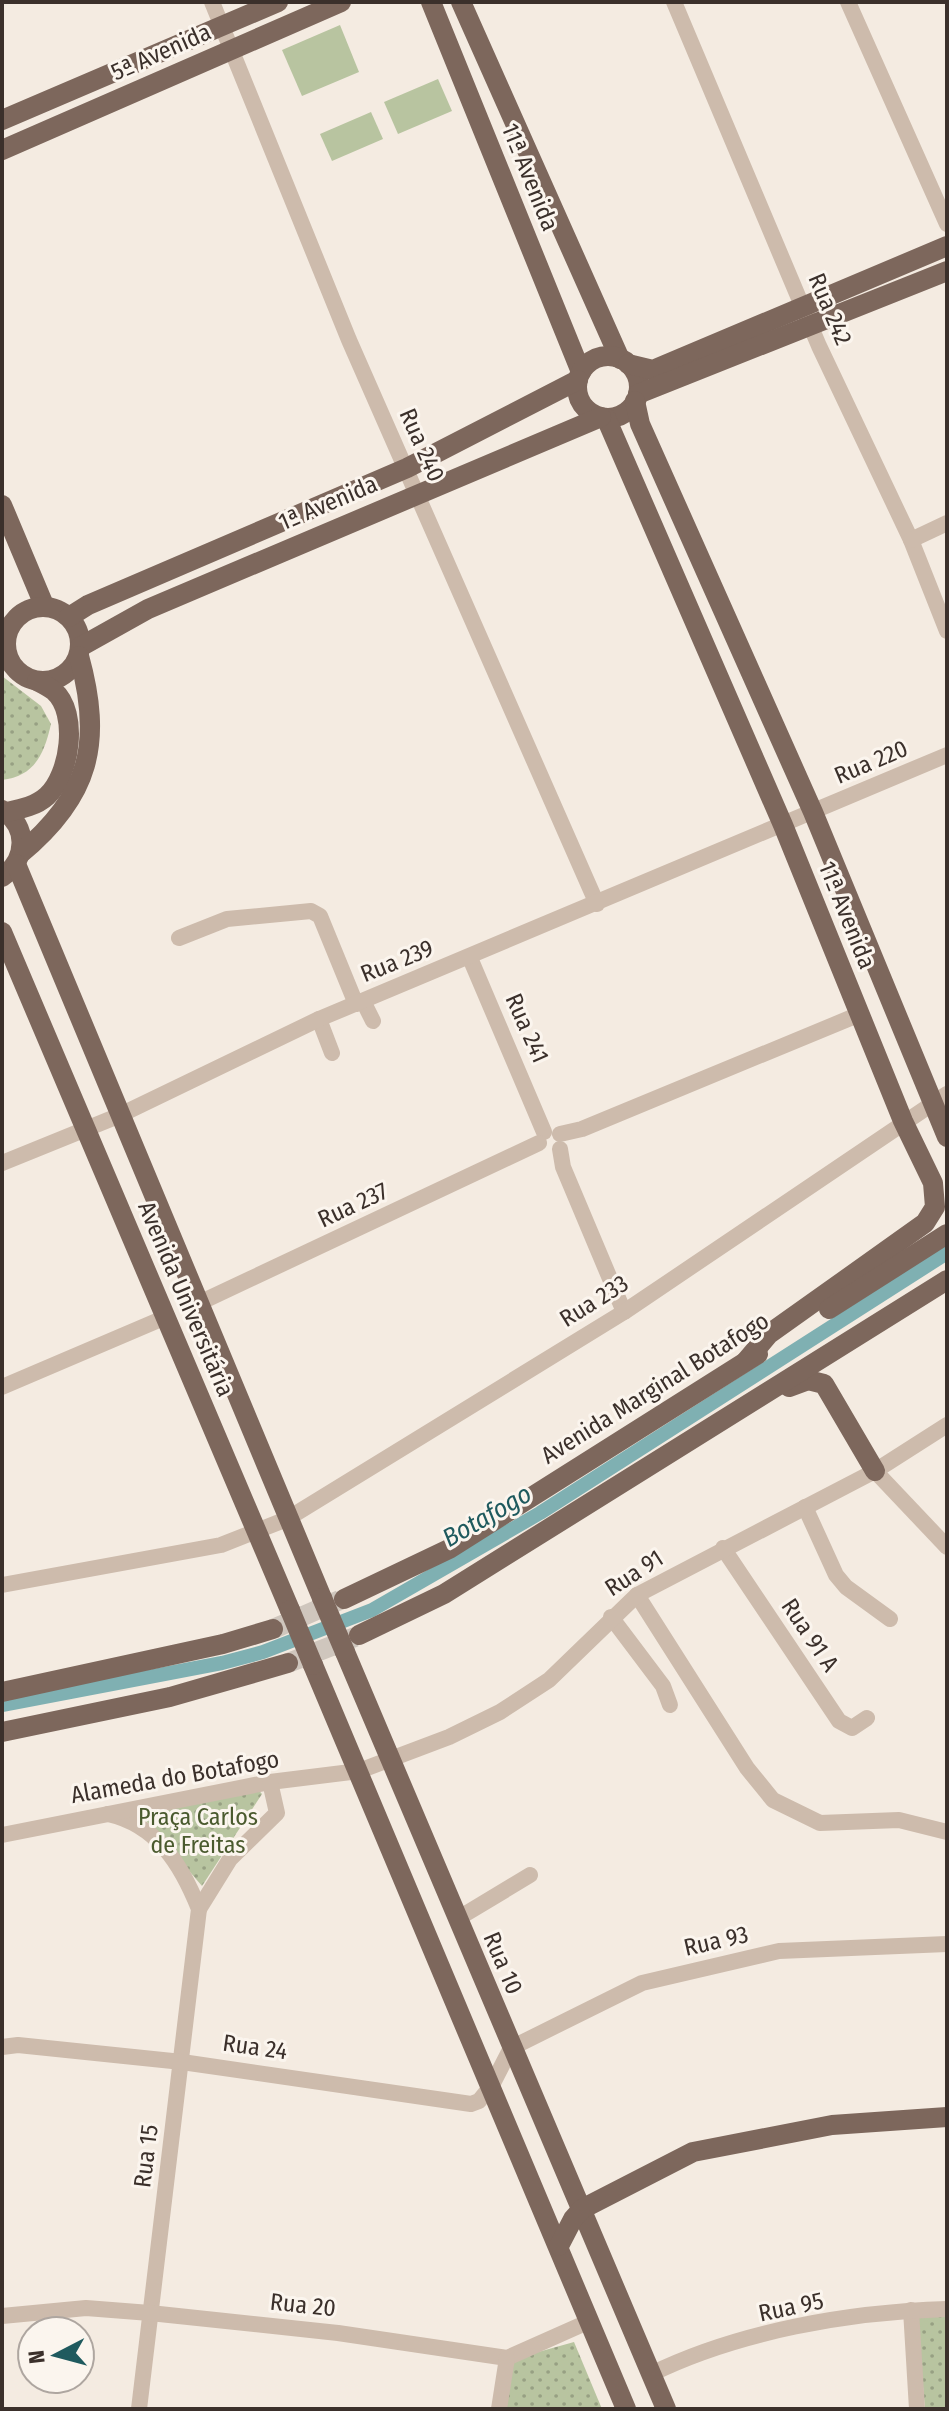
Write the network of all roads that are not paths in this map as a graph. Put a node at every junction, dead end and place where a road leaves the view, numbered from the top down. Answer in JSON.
{"nodes":[{"id":1,"x":212,"y":2,"type":"edge"},
{"id":2,"x":278,"y":2,"type":"edge"},
{"id":3,"x":341,"y":2,"type":"edge"},
{"id":4,"x":431,"y":2,"type":"edge"},
{"id":5,"x":461,"y":2,"type":"edge"},
{"id":6,"x":674,"y":2,"type":"edge"},
{"id":7,"x":848,"y":2,"type":"edge"},
{"id":8,"x":223,"y":27,"type":"junction"},
{"id":9,"x":233,"y":49,"type":"junction"},
{"id":10,"x":2,"y":120,"type":"edge"},
{"id":11,"x":2,"y":150,"type":"edge"},
{"id":12,"x":947,"y":224,"type":"edge"},
{"id":13,"x":947,"y":246,"type":"edge"},
{"id":14,"x":947,"y":271,"type":"edge"},
{"id":15,"x":806,"y":315,"type":"junction"},
{"id":16,"x":624,"y":361,"type":"junction"},
{"id":17,"x":579,"y":376,"type":"junction"},
{"id":18,"x":637,"y":398,"type":"junction"},
{"id":19,"x":603,"y":418,"type":"junction"},
{"id":20,"x":407,"y":468,"type":"junction"},
{"id":21,"x":418,"y":493,"type":"junction"},
{"id":22,"x":2,"y":505,"type":"edge"},
{"id":23,"x":947,"y":523,"type":"edge"},
{"id":24,"x":911,"y":540,"type":"junction"},
{"id":25,"x":152,"y":578,"type":"junction"},
{"id":26,"x":163,"y":603,"type":"junction"},
{"id":27,"x":44,"y":605,"type":"junction"},
{"id":28,"x":69,"y":617,"type":"junction"},
{"id":29,"x":947,"y":631,"type":"edge"},
{"id":30,"x":4,"y":639,"type":"edge"},
{"id":31,"x":80,"y":652,"type":"junction"},
{"id":32,"x":37,"y":681,"type":"junction"},
{"id":33,"x":947,"y":755,"type":"edge"},
{"id":34,"x":4,"y":811,"type":"edge"},
{"id":35,"x":813,"y":812,"type":"junction"},
{"id":36,"x":783,"y":825,"type":"junction"},
{"id":37,"x":13,"y":865,"type":"edge"},
{"id":38,"x":597,"y":904,"type":"junction"},
{"id":39,"x":2,"y":932,"type":"edge"},
{"id":40,"x":179,"y":938,"type":"dead end"},
{"id":41,"x":470,"y":958,"type":"junction"},
{"id":42,"x":359,"y":1002,"type":"junction"},
{"id":43,"x":860,"y":1014,"type":"junction"},
{"id":44,"x":319,"y":1019,"type":"junction"},
{"id":45,"x":373,"y":1021,"type":"dead end"},
{"id":46,"x":332,"y":1053,"type":"dead end"},
{"id":47,"x":939,"y":1099,"type":"edge"},
{"id":48,"x":118,"y":1116,"type":"junction"},
{"id":49,"x":903,"y":1121,"type":"junction"},
{"id":50,"x":86,"y":1129,"type":"junction"},
{"id":51,"x":947,"y":1137,"type":"edge"},
{"id":52,"x":549,"y":1143,"type":"junction"},
{"id":53,"x":2,"y":1163,"type":"edge"},
{"id":54,"x":947,"y":1234,"type":"edge"},
{"id":55,"x":947,"y":1280,"type":"edge"},
{"id":56,"x":197,"y":1304,"type":"junction"},
{"id":57,"x":624,"y":1312,"type":"junction"},
{"id":58,"x":166,"y":1317,"type":"junction"},
{"id":59,"x":746,"y":1361,"type":"junction"},
{"id":60,"x":2,"y":1387,"type":"edge"},
{"id":61,"x":947,"y":1425,"type":"edge"},
{"id":62,"x":688,"y":1443,"type":"junction"},
{"id":63,"x":875,"y":1471,"type":"junction"},
{"id":64,"x":805,"y":1507,"type":"junction"},
{"id":65,"x":291,"y":1528,"type":"junction"},
{"id":66,"x":257,"y":1532,"type":"junction"},
{"id":67,"x":947,"y":1547,"type":"edge"},
{"id":68,"x":723,"y":1548,"type":"junction"},
{"id":69,"x":2,"y":1585,"type":"edge"},
{"id":70,"x":637,"y":1595,"type":"junction"},
{"id":71,"x":344,"y":1599,"type":"tunnel mouth"},
{"id":72,"x":611,"y":1617,"type":"junction"},
{"id":73,"x":890,"y":1619,"type":"dead end"},
{"id":74,"x":273,"y":1629,"type":"tunnel mouth"},
{"id":75,"x":359,"y":1635,"type":"tunnel mouth"},
{"id":76,"x":288,"y":1663,"type":"tunnel mouth"},
{"id":77,"x":4,"y":1690,"type":"edge"},
{"id":78,"x":170,"y":1697,"type":"junction"},
{"id":79,"x":669,"y":1702,"type":"dead end"},
{"id":80,"x":867,"y":1718,"type":"dead end"},
{"id":81,"x":2,"y":1732,"type":"edge"},
{"id":82,"x":2,"y":1745,"type":"edge"},
{"id":83,"x":391,"y":1761,"type":"junction"},
{"id":84,"x":359,"y":1771,"type":"junction"},
{"id":85,"x":270,"y":1782,"type":"junction"},
{"id":86,"x":97,"y":1814,"type":"junction"},
{"id":87,"x":947,"y":1832,"type":"edge"},
{"id":88,"x":2,"y":1835,"type":"edge"},
{"id":89,"x":530,"y":1875,"type":"dead end"},
{"id":90,"x":199,"y":1909,"type":"junction"},
{"id":91,"x":457,"y":1919,"type":"junction"},
{"id":92,"x":947,"y":1944,"type":"edge"},
{"id":93,"x":436,"y":1955,"type":"junction"},
{"id":94,"x":507,"y":2038,"type":"junction"},
{"id":95,"x":2,"y":2047,"type":"edge"},
{"id":96,"x":182,"y":2062,"type":"junction"},
{"id":97,"x":492,"y":2085,"type":"junction"},
{"id":98,"x":947,"y":2117,"type":"edge"},
{"id":99,"x":582,"y":2209,"type":"junction"},
{"id":100,"x":559,"y":2246,"type":"junction"},
{"id":101,"x":947,"y":2309,"type":"edge"},
{"id":102,"x":911,"y":2310,"type":"junction"},
{"id":103,"x":150,"y":2313,"type":"junction"},
{"id":104,"x":2,"y":2316,"type":"edge"},
{"id":105,"x":590,"y":2321,"type":"junction"},
{"id":106,"x":507,"y":2358,"type":"junction"},
{"id":107,"x":651,"y":2374,"type":"junction"},
{"id":108,"x":139,"y":2409,"type":"edge"},
{"id":109,"x":499,"y":2409,"type":"edge"},
{"id":110,"x":626,"y":2409,"type":"edge"},
{"id":111,"x":666,"y":2409,"type":"edge"},
{"id":112,"x":917,"y":2409,"type":"edge"}],
"edges":[{"from":1,"to":8,"type":"street","name":"Rua 240"},
{"from":2,"to":8,"type":"main road","name":"5ª Avenida"},
{"from":3,"to":9,"type":"main road","name":"5ª Avenida"},
{"from":4,"to":17,"type":"main road","name":"11ª Avenida"},
{"from":5,"to":16,"type":"main road","name":"11ª Avenida"},
{"from":6,"to":15,"type":"street","name":"Rua 242"},
{"from":7,"to":12,"type":"street"},
{"from":8,"to":9,"type":"street","name":"Rua 240"},
{"from":8,"to":10,"type":"main road","name":"5ª Avenida"},
{"from":9,"to":11,"type":"main road","name":"5ª Avenida"},
{"from":9,"to":20,"type":"street","name":"Rua 240"},
{"from":13,"to":15,"type":"main road"},
{"from":14,"to":15,"type":"main road"},
{"from":15,"to":16,"type":"main road"},
{"from":15,"to":18,"type":"main road"},
{"from":15,"to":24,"type":"street","name":"Rua 242"},
{"from":16,"to":17,"type":"main road"},
{"from":16,"to":18,"type":"main road"},
{"from":17,"to":19,"type":"main road"},
{"from":17,"to":20,"type":"main road","name":"1ª Avenida"},
{"from":18,"to":19,"type":"main road"},
{"from":18,"to":35,"type":"main road","name":"11ª Avenida"},
{"from":19,"to":21,"type":"main road","name":"1ª Avenida"},
{"from":19,"to":36,"type":"main road","name":"11ª Avenida"},
{"from":20,"to":21,"type":"street","name":"Rua 240"},
{"from":20,"to":25,"type":"main road","name":"1ª Avenida"},
{"from":21,"to":26,"type":"main road","name":"1ª Avenida"},
{"from":21,"to":38,"type":"street","name":"Rua 240"},
{"from":22,"to":27,"type":"main road"},
{"from":23,"to":24,"type":"street"},
{"from":24,"to":29,"type":"street","name":"Rua 242"},
{"from":25,"to":26,"type":"main road"},
{"from":25,"to":28,"type":"main road","name":"1ª Avenida"},
{"from":26,"to":31,"type":"main road","name":"1ª Avenida"},
{"from":27,"to":28,"type":"main road"},
{"from":27,"to":30,"type":"main road"},
{"from":28,"to":31,"type":"main road"},
{"from":30,"to":32,"type":"main road"},
{"from":31,"to":32,"type":"main road"},
{"from":31,"to":37,"type":"main road"},
{"from":32,"to":34,"type":"main road"},
{"from":33,"to":35,"type":"street","name":"Rua 220"},
{"from":34,"to":37,"type":"main road","name":"Avenida Universitária"},
{"from":35,"to":36,"type":"street","name":"Rua 239"},
{"from":35,"to":47,"type":"main road","name":"11ª Avenida"},
{"from":36,"to":38,"type":"street","name":"Rua 239"},
{"from":36,"to":43,"type":"main road","name":"11ª Avenida"},
{"from":37,"to":48,"type":"main road","name":"Avenida Universitária"},
{"from":38,"to":41,"type":"street","name":"Rua 239"},
{"from":39,"to":50,"type":"main road","name":"Avenida Universitária"},
{"from":40,"to":42,"type":"street"},
{"from":41,"to":42,"type":"street","name":"Rua 239"},
{"from":41,"to":52,"type":"street","name":"Rua 241"},
{"from":42,"to":44,"type":"street","name":"Rua 239"},
{"from":42,"to":45,"type":"street"},
{"from":43,"to":49,"type":"main road","name":"11ª Avenida"},
{"from":43,"to":52,"type":"street","name":"Rua 237"},
{"from":44,"to":46,"type":"street"},
{"from":44,"to":48,"type":"street","name":"Rua 239"},
{"from":47,"to":49,"type":"street","name":"Rua 233"},
{"from":47,"to":51,"type":"main road","name":"11ª Avenida"},
{"from":48,"to":50,"type":"street","name":"Rua 239"},
{"from":48,"to":56,"type":"main road","name":"Avenida Universitária"},
{"from":49,"to":57,"type":"street","name":"Rua 233"},
{"from":49,"to":59,"type":"main road","name":"11ª Avenida"},
{"from":50,"to":53,"type":"street","name":"Rua 239"},
{"from":50,"to":58,"type":"main road","name":"Avenida Universitária"},
{"from":52,"to":56,"type":"street","name":"Rua 237"},
{"from":52,"to":57,"type":"street","name":"Rua 241"},
{"from":54,"to":59,"type":"main road","name":"Avenida Marginal Botafogo"},
{"from":55,"to":62,"type":"main road"},
{"from":56,"to":65,"type":"main road","name":"Avenida Universitária"},
{"from":57,"to":65,"type":"street","name":"Rua 233"},
{"from":58,"to":60,"type":"street"},
{"from":58,"to":66,"type":"main road","name":"Avenida Universitária"},
{"from":59,"to":71,"type":"main road","name":"Avenida Marginal Botafogo"},
{"from":61,"to":63,"type":"street","name":"Rua 91"},
{"from":62,"to":63,"type":"main road"},
{"from":62,"to":75,"type":"main road"},
{"from":63,"to":64,"type":"street","name":"Rua 91"},
{"from":63,"to":67,"type":"street"},
{"from":64,"to":68,"type":"street","name":"Rua 91"},
{"from":64,"to":73,"type":"street"},
{"from":65,"to":66,"type":"street","name":"Rua 233"},
{"from":65,"to":83,"type":"main road","name":"Rua 10","bridge":true},
{"from":66,"to":69,"type":"street","name":"Rua 233"},
{"from":66,"to":84,"type":"main road","name":"Avenida Universitária","bridge":true},
{"from":68,"to":70,"type":"street","name":"Rua 91"},
{"from":68,"to":80,"type":"street","name":"Rua 91 A"},
{"from":70,"to":72,"type":"street","name":"Rua 91"},
{"from":70,"to":87,"type":"street"},
{"from":72,"to":79,"type":"street"},
{"from":72,"to":83,"type":"street","name":"Rua 91"},
{"from":74,"to":77,"type":"main road"},
{"from":76,"to":78,"type":"main road"},
{"from":78,"to":81,"type":"main road"},
{"from":78,"to":82,"type":"main road"},
{"from":83,"to":84,"type":"street","name":"Rua 91"},
{"from":83,"to":91,"type":"main road","name":"Rua 10"},
{"from":84,"to":85,"type":"street","name":"Alameda do Botafogo"},
{"from":84,"to":93,"type":"main road"},
{"from":85,"to":86,"type":"street","name":"Alameda do Botafogo"},
{"from":85,"to":90,"type":"street","name":"Rua 15"},
{"from":86,"to":88,"type":"street","name":"Alameda do Botafogo"},
{"from":86,"to":90,"type":"street"},
{"from":89,"to":91,"type":"street"},
{"from":90,"to":96,"type":"street","name":"Rua 15"},
{"from":91,"to":94,"type":"main road","name":"Rua 10"},
{"from":92,"to":94,"type":"street","name":"Rua 93"},
{"from":93,"to":94,"type":"main road"},
{"from":93,"to":97,"type":"main road"},
{"from":94,"to":97,"type":"street"},
{"from":94,"to":99,"type":"main road","name":"Rua 10"},
{"from":95,"to":96,"type":"street","name":"Rua 24"},
{"from":96,"to":97,"type":"street","name":"Rua 24"},
{"from":96,"to":103,"type":"street","name":"Rua 15"},
{"from":97,"to":100,"type":"main road"},
{"from":98,"to":99,"type":"main road"},
{"from":99,"to":100,"type":"main road"},
{"from":99,"to":107,"type":"main road","name":"Rua 10"},
{"from":100,"to":105,"type":"main road"},
{"from":101,"to":102,"type":"street","name":"Rua 95"},
{"from":102,"to":107,"type":"street","name":"Rua 95"},
{"from":102,"to":112,"type":"street"},
{"from":103,"to":104,"type":"street","name":"Rua 20"},
{"from":103,"to":106,"type":"street","name":"Rua 20"},
{"from":103,"to":108,"type":"street","name":"Rua 15"},
{"from":105,"to":106,"type":"street"},
{"from":105,"to":110,"type":"main road"},
{"from":106,"to":109,"type":"street"},
{"from":107,"to":111,"type":"main road","name":"Rua 10"}]}
